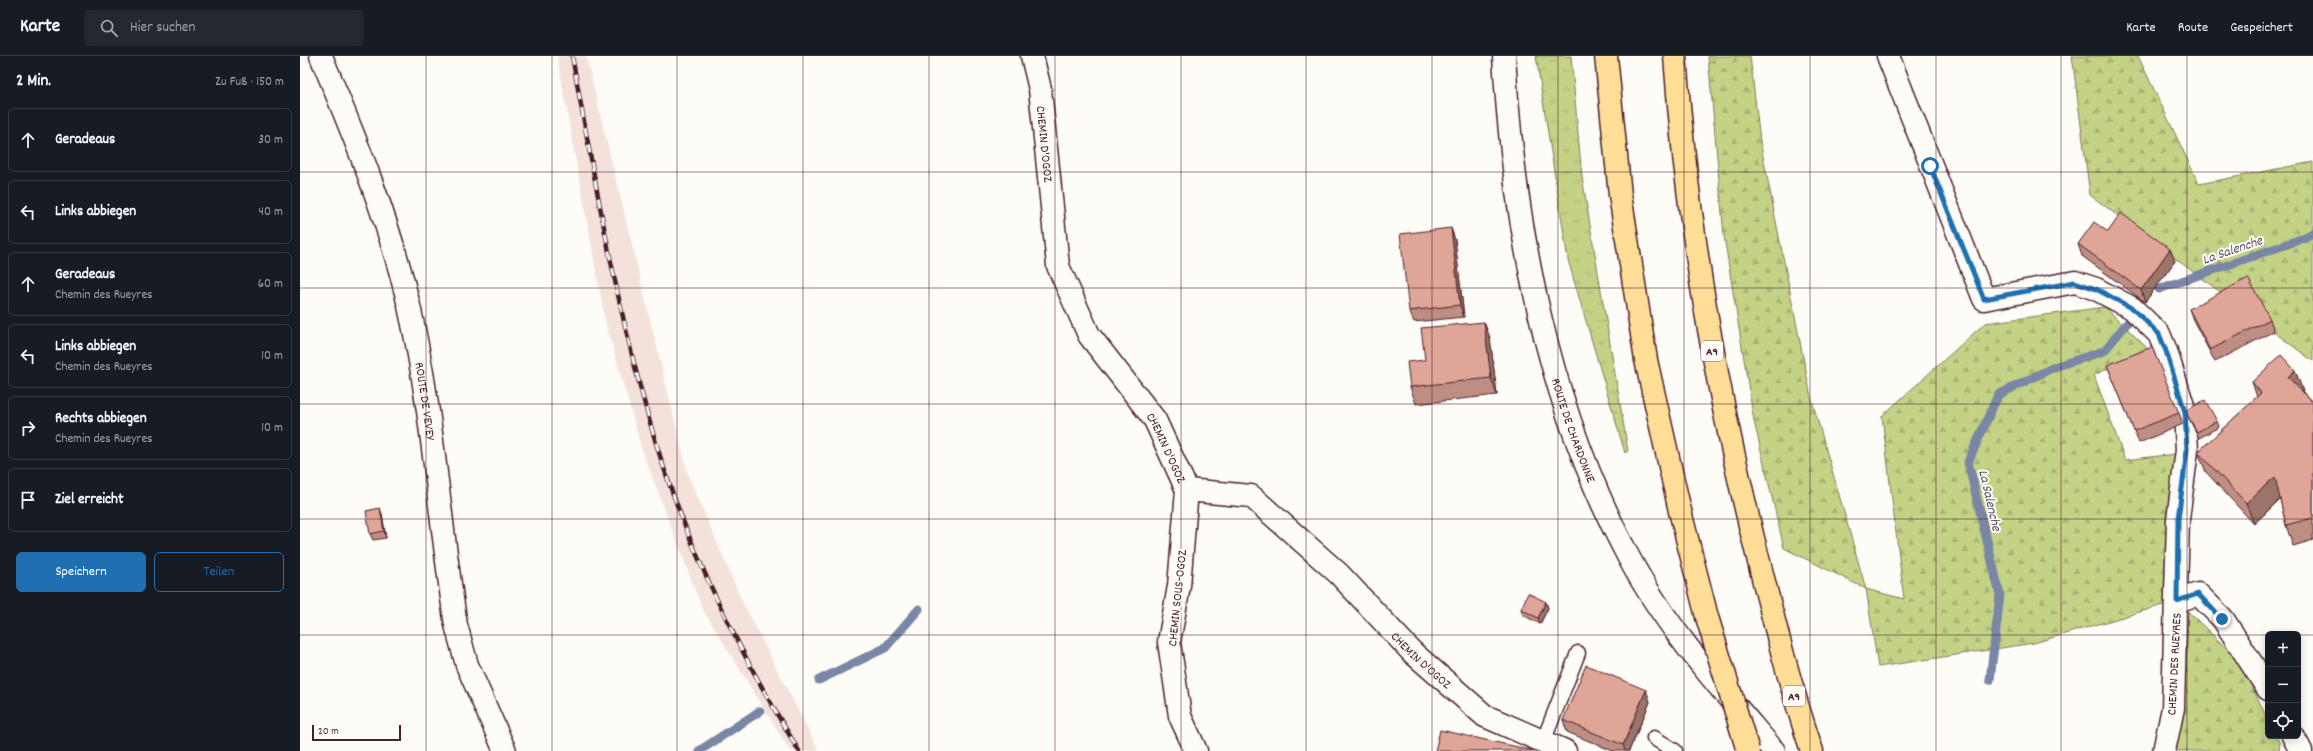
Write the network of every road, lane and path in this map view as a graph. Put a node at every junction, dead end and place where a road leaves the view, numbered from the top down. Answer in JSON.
{"nodes":[{"id":1,"x":321,"y":56,"type":"edge"},
{"id":2,"x":1032,"y":56,"type":"edge"},
{"id":3,"x":1504,"y":56,"type":"edge"},
{"id":4,"x":1606,"y":56,"type":"edge"},
{"id":5,"x":1675,"y":56,"type":"edge"},
{"id":6,"x":1888,"y":56,"type":"edge"},
{"id":7,"x":1187,"y":490,"type":"junction"},
{"id":8,"x":2177,"y":601,"type":"junction"},
{"id":9,"x":1578,"y":653,"type":"dead end"},
{"id":10,"x":2265,"y":684,"type":"edge"},
{"id":11,"x":1654,"y":738,"type":"dead end"},
{"id":12,"x":2295,"y":739,"type":"edge"},
{"id":13,"x":1543,"y":742,"type":"junction"},
{"id":14,"x":505,"y":751,"type":"edge"},
{"id":15,"x":1196,"y":751,"type":"edge"},
{"id":16,"x":1565,"y":751,"type":"edge"},
{"id":17,"x":1676,"y":751,"type":"edge"},
{"id":18,"x":1748,"y":751,"type":"edge"},
{"id":19,"x":1774,"y":751,"type":"edge"},
{"id":20,"x":1812,"y":751,"type":"edge"},
{"id":21,"x":2164,"y":751,"type":"edge"},
{"id":22,"x":2301,"y":751,"type":"edge"}],
"edges":[{"from":1,"to":14,"type":"street","name":"ROUTE DE VEVEY"},
{"from":2,"to":7,"type":"street","name":"CHEMIN D'OGOZ"},
{"from":3,"to":19,"type":"street","name":"ROUTE DE CHARDONNE"},
{"from":4,"to":18,"type":"highway","bridge":true},
{"from":5,"to":20,"type":"highway","number":"A9"},
{"from":6,"to":8,"type":"street","name":"CHEMIN DES RUEYRES"},
{"from":7,"to":13,"type":"street","name":"CHEMIN D'OGOZ"},
{"from":7,"to":15,"type":"street","name":"CHEMIN SOUS-OGOZ"},
{"from":8,"to":10,"type":"street","name":"CHEMIN DES RUEYRES"},
{"from":8,"to":21,"type":"street","name":"CHEMIN DES RUEYRES"},
{"from":9,"to":13,"type":"lane"},
{"from":11,"to":17,"type":"lane"},
{"from":12,"to":22,"type":"street"},
{"from":13,"to":16,"type":"street","name":"CHEMIN D'OGOZ"}]}
